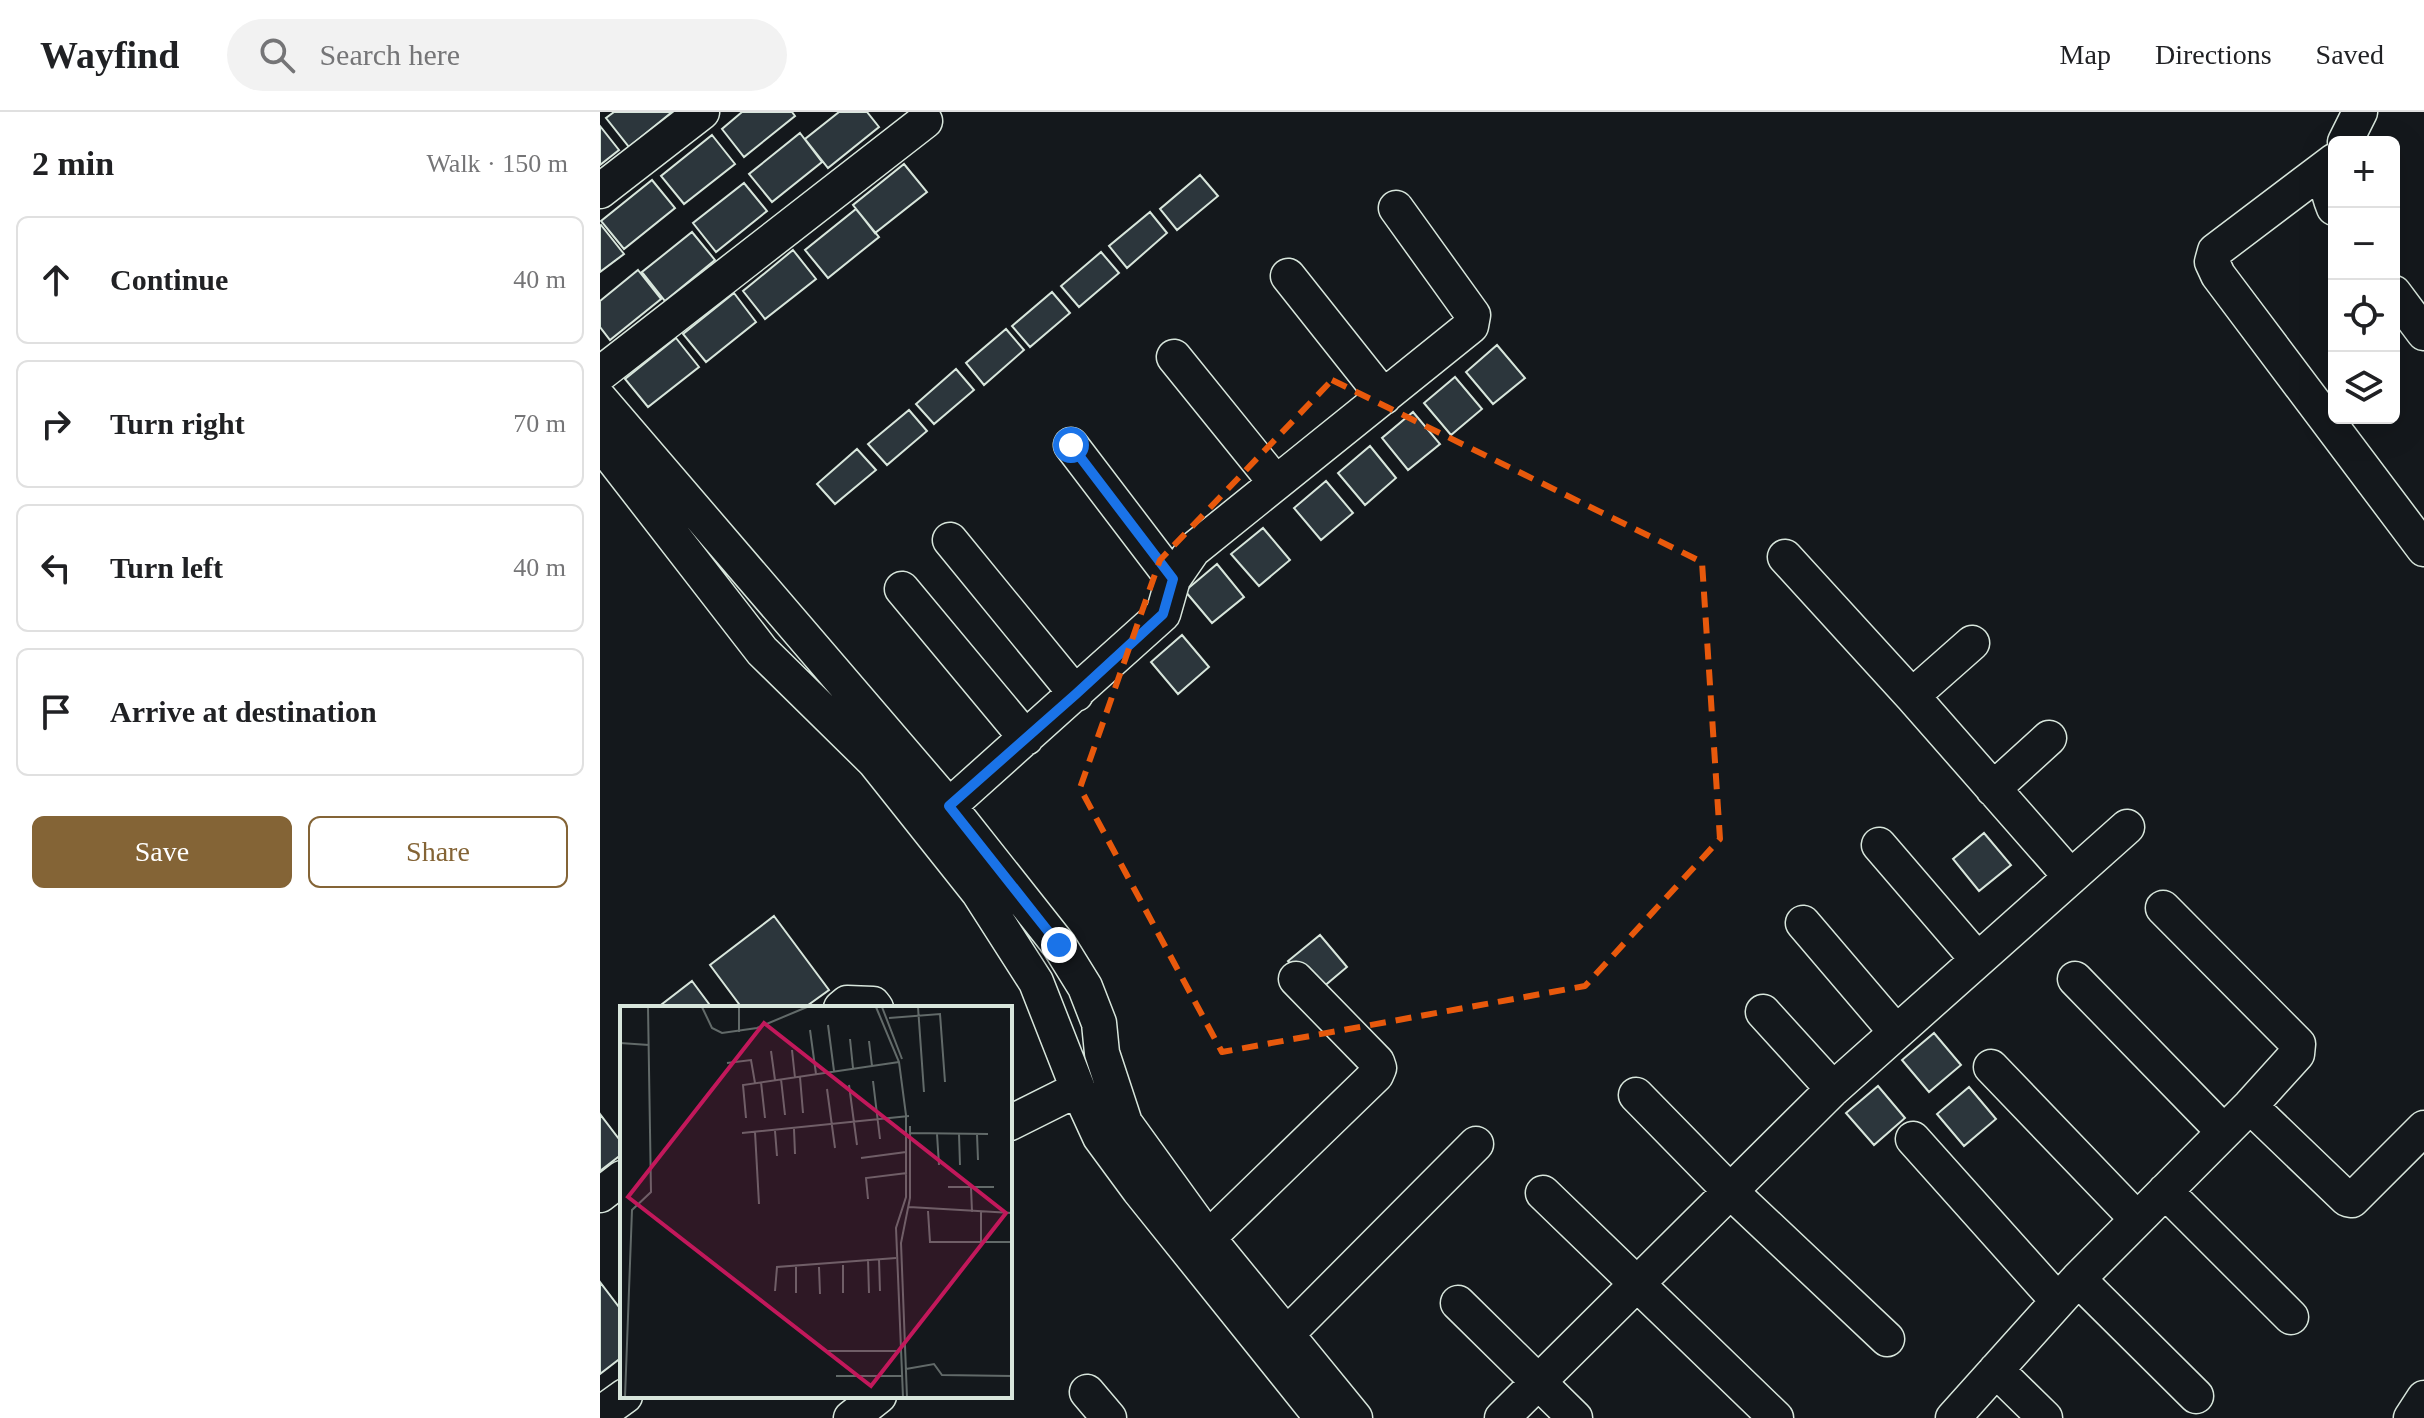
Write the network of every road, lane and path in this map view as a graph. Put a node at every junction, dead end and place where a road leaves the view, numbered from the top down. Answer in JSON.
{"nodes":[{"id":1,"x":702,"y":112,"type":"edge"},
{"id":2,"x":2360,"y":112,"type":"edge"},
{"id":3,"x":925,"y":121,"type":"dead end"},
{"id":4,"x":2348,"y":136,"type":"edge"},
{"id":5,"x":2328,"y":166,"type":"edge"},
{"id":6,"x":2328,"y":174,"type":"edge"},
{"id":7,"x":600,"y":191,"type":"edge"},
{"id":8,"x":2328,"y":194,"type":"edge"},
{"id":9,"x":1396,"y":208,"type":"dead end"},
{"id":10,"x":1288,"y":276,"type":"dead end"},
{"id":11,"x":2400,"y":301,"type":"edge"},
{"id":12,"x":2424,"y":333,"type":"edge"},
{"id":13,"x":1174,"y":357,"type":"dead end"},
{"id":14,"x":600,"y":374,"type":"edge"},
{"id":15,"x":1384,"y":397,"type":"junction"},
{"id":16,"x":600,"y":399,"type":"edge"},
{"id":17,"x":600,"y":442,"type":"edge"},
{"id":18,"x":1071,"y":445,"type":"dead end"},
{"id":19,"x":1276,"y":483,"type":"junction"},
{"id":20,"x":950,"y":540,"type":"dead end"},
{"id":21,"x":2424,"y":549,"type":"edge"},
{"id":22,"x":1785,"y":557,"type":"dead end"},
{"id":23,"x":1173,"y":579,"type":"junction"},
{"id":24,"x":902,"y":589,"type":"dead end"},
{"id":25,"x":1972,"y":643,"type":"dead end"},
{"id":26,"x":1076,"y":694,"type":"junction"},
{"id":27,"x":1912,"y":696,"type":"junction"},
{"id":28,"x":1026,"y":738,"type":"junction"},
{"id":29,"x":2049,"y":738,"type":"dead end"},
{"id":30,"x":1993,"y":789,"type":"junction"},
{"id":31,"x":949,"y":806,"type":"junction"},
{"id":32,"x":2127,"y":827,"type":"dead end"},
{"id":33,"x":1879,"y":845,"type":"dead end"},
{"id":34,"x":2071,"y":877,"type":"junction"},
{"id":35,"x":2163,"y":908,"type":"dead end"},
{"id":36,"x":1803,"y":923,"type":"dead end"},
{"id":37,"x":1977,"y":959,"type":"junction"},
{"id":38,"x":1075,"y":970,"type":"junction"},
{"id":39,"x":1296,"y":979,"type":"dead end"},
{"id":40,"x":2075,"y":979,"type":"dead end"},
{"id":41,"x":843,"y":1006,"type":"edge"},
{"id":42,"x":874,"y":1006,"type":"edge"},
{"id":43,"x":1763,"y":1012,"type":"dead end"},
{"id":44,"x":1896,"y":1032,"type":"junction"},
{"id":45,"x":1058,"y":1036,"type":"junction"},
{"id":46,"x":1991,"y":1067,"type":"dead end"},
{"id":47,"x":1078,"y":1089,"type":"junction"},
{"id":48,"x":1833,"y":1089,"type":"junction"},
{"id":49,"x":1636,"y":1095,"type":"dead end"},
{"id":50,"x":2250,"y":1106,"type":"junction"},
{"id":51,"x":1108,"y":1118,"type":"junction"},
{"id":52,"x":1012,"y":1122,"type":"edge"},
{"id":53,"x":2424,"y":1128,"type":"edge"},
{"id":54,"x":2224,"y":1132,"type":"junction"},
{"id":55,"x":1913,"y":1139,"type":"dead end"},
{"id":56,"x":1476,"y":1144,"type":"dead end"},
{"id":57,"x":1729,"y":1190,"type":"junction"},
{"id":58,"x":2165,"y":1191,"type":"junction"},
{"id":59,"x":1543,"y":1193,"type":"dead end"},
{"id":60,"x":2137,"y":1219,"type":"junction"},
{"id":61,"x":1208,"y":1238,"type":"junction"},
{"id":62,"x":1637,"y":1286,"type":"junction"},
{"id":63,"x":2068,"y":1290,"type":"junction"},
{"id":64,"x":1458,"y":1303,"type":"dead end"},
{"id":65,"x":2291,"y":1317,"type":"dead end"},
{"id":66,"x":1288,"y":1333,"type":"junction"},
{"id":67,"x":1887,"y":1339,"type":"dead end"},
{"id":68,"x":1996,"y":1370,"type":"junction"},
{"id":69,"x":1538,"y":1382,"type":"junction"},
{"id":70,"x":1087,"y":1392,"type":"dead end"},
{"id":71,"x":2196,"y":1396,"type":"dead end"},
{"id":72,"x":622,"y":1398,"type":"edge"},
{"id":73,"x":2424,"y":1398,"type":"edge"},
{"id":74,"x":600,"y":1414,"type":"edge"},
{"id":75,"x":1109,"y":1418,"type":"edge"},
{"id":76,"x":1322,"y":1418,"type":"edge"},
{"id":77,"x":1355,"y":1418,"type":"edge"},
{"id":78,"x":1502,"y":1418,"type":"edge"},
{"id":79,"x":1575,"y":1418,"type":"edge"},
{"id":80,"x":1776,"y":1418,"type":"edge"},
{"id":81,"x":1953,"y":1418,"type":"edge"},
{"id":82,"x":2045,"y":1418,"type":"edge"},
{"id":83,"x":2411,"y":1418,"type":"edge"}],
"edges":[{"from":1,"to":7,"type":"street"},
{"from":2,"to":4,"type":"street"},
{"from":3,"to":14,"type":"street"},
{"from":5,"to":21,"type":"street"},
{"from":6,"to":8,"type":"street"},
{"from":9,"to":15,"type":"street"},
{"from":10,"to":15,"type":"street"},
{"from":11,"to":12,"type":"street"},
{"from":13,"to":19,"type":"street"},
{"from":15,"to":19,"type":"street"},
{"from":16,"to":31,"type":"street"},
{"from":17,"to":45,"type":"street"},
{"from":18,"to":23,"type":"street"},
{"from":19,"to":23,"type":"street"},
{"from":20,"to":26,"type":"street"},
{"from":22,"to":27,"type":"street"},
{"from":23,"to":26,"type":"street"},
{"from":24,"to":28,"type":"street"},
{"from":25,"to":27,"type":"street"},
{"from":26,"to":28,"type":"street"},
{"from":27,"to":30,"type":"street"},
{"from":28,"to":31,"type":"street"},
{"from":29,"to":30,"type":"street"},
{"from":30,"to":34,"type":"street"},
{"from":31,"to":38,"type":"street"},
{"from":32,"to":34,"type":"street"},
{"from":33,"to":37,"type":"street"},
{"from":34,"to":37,"type":"street"},
{"from":35,"to":50,"type":"street"},
{"from":36,"to":44,"type":"street"},
{"from":37,"to":44,"type":"street"},
{"from":38,"to":45,"type":"street"},
{"from":38,"to":51,"type":"street"},
{"from":39,"to":61,"type":"street"},
{"from":40,"to":54,"type":"street"},
{"from":41,"to":42,"type":"street"},
{"from":43,"to":48,"type":"street"},
{"from":44,"to":48,"type":"street"},
{"from":45,"to":47,"type":"street"},
{"from":46,"to":60,"type":"street"},
{"from":47,"to":51,"type":"street"},
{"from":47,"to":52,"type":"street"},
{"from":48,"to":57,"type":"street"},
{"from":49,"to":57,"type":"street"},
{"from":50,"to":53,"type":"street"},
{"from":50,"to":54,"type":"street"},
{"from":51,"to":61,"type":"street"},
{"from":51,"to":76,"type":"street"},
{"from":54,"to":58,"type":"street"},
{"from":55,"to":63,"type":"street"},
{"from":56,"to":66,"type":"street"},
{"from":57,"to":62,"type":"street"},
{"from":57,"to":67,"type":"street"},
{"from":58,"to":60,"type":"street"},
{"from":58,"to":65,"type":"street"},
{"from":59,"to":62,"type":"street"},
{"from":60,"to":63,"type":"street"},
{"from":61,"to":66,"type":"street"},
{"from":62,"to":69,"type":"street"},
{"from":62,"to":80,"type":"street"},
{"from":63,"to":68,"type":"street"},
{"from":63,"to":71,"type":"street"},
{"from":64,"to":69,"type":"street"},
{"from":66,"to":77,"type":"street"},
{"from":68,"to":81,"type":"street"},
{"from":68,"to":82,"type":"street"},
{"from":69,"to":78,"type":"street"},
{"from":69,"to":79,"type":"street"},
{"from":70,"to":75,"type":"street"},
{"from":72,"to":74,"type":"street"},
{"from":73,"to":83,"type":"street"}]}
